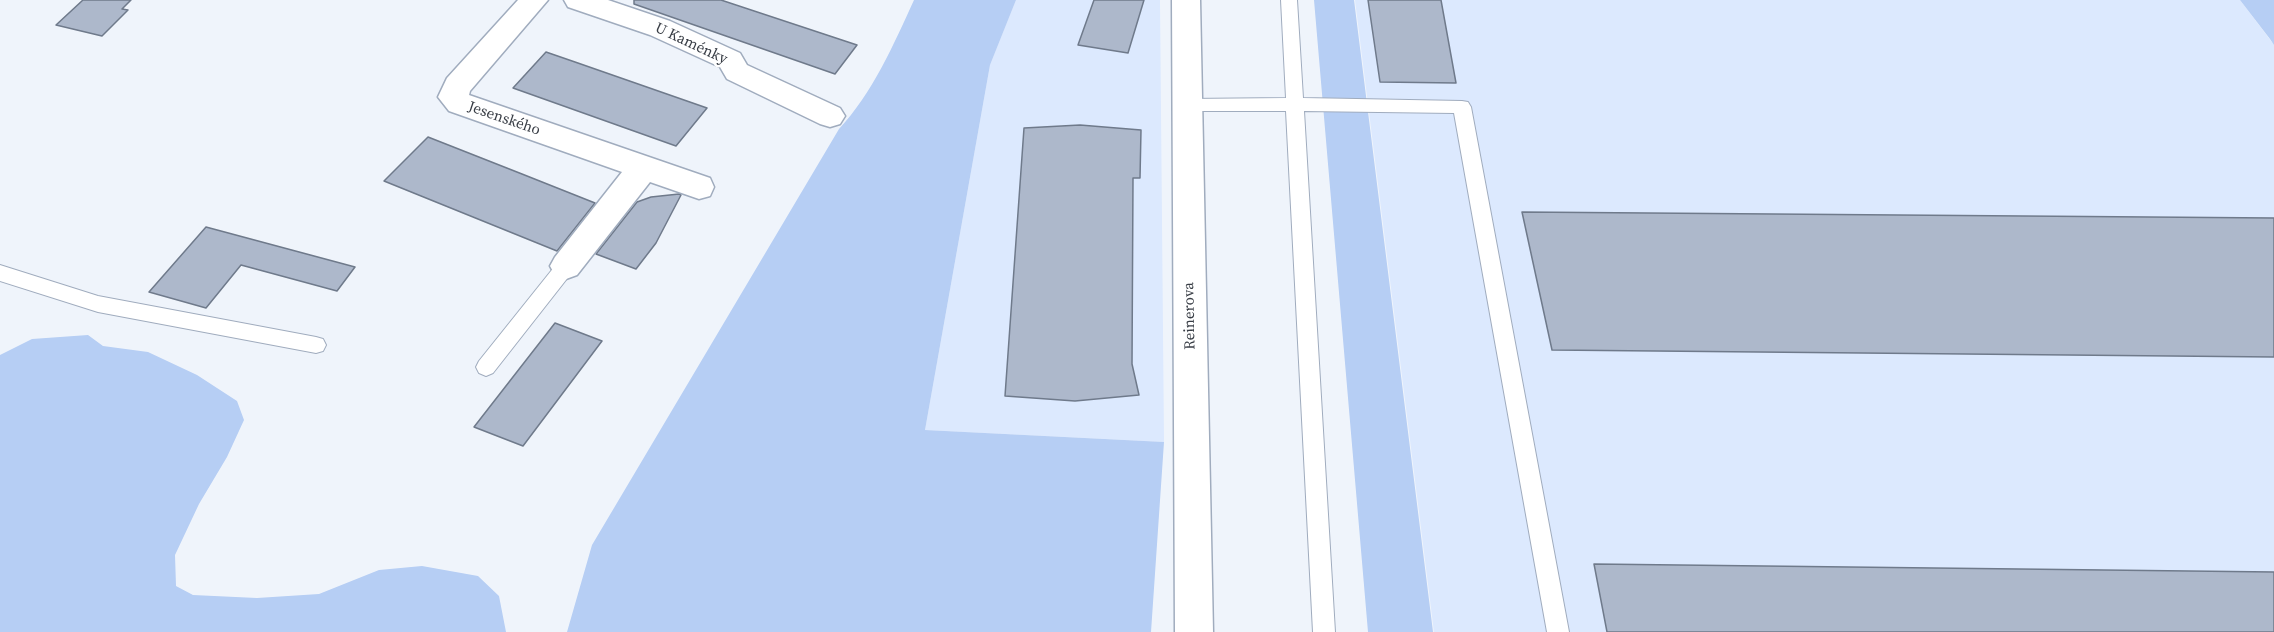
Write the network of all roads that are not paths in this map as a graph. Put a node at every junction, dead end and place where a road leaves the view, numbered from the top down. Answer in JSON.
{"nodes":[{"id":1,"x":534,"y":0,"type":"edge"},
{"id":2,"x":578,"y":0,"type":"edge"},
{"id":3,"x":1186,"y":0,"type":"edge"},
{"id":4,"x":1290,"y":0,"type":"edge"},
{"id":5,"x":1296,"y":104,"type":"junction"},
{"id":6,"x":1187,"y":105,"type":"junction"},
{"id":7,"x":830,"y":116,"type":"dead end"},
{"id":8,"x":643,"y":168,"type":"junction"},
{"id":9,"x":699,"y":188,"type":"dead end"},
{"id":10,"x":566,"y":266,"type":"joint"},
{"id":11,"x":0,"y":273,"type":"edge"},
{"id":12,"x":316,"y":345,"type":"dead end"},
{"id":13,"x":486,"y":367,"type":"dead end"},
{"id":14,"x":1194,"y":632,"type":"edge"},
{"id":15,"x":1324,"y":632,"type":"edge"},
{"id":16,"x":1558,"y":632,"type":"edge"}],
"edges":[{"from":1,"to":8,"type":"street","name":"Jesenského"},
{"from":2,"to":7,"type":"street","name":"U Kaménky"},
{"from":3,"to":6,"type":"street","name":"Reinerova"},
{"from":4,"to":5,"type":"lane"},
{"from":5,"to":6,"type":"lane"},
{"from":5,"to":15,"type":"lane"},
{"from":5,"to":16,"type":"lane"},
{"from":6,"to":14,"type":"street","name":"Reinerova"},
{"from":8,"to":9,"type":"street","name":"Jesenského"},
{"from":8,"to":10,"type":"street"},
{"from":10,"to":13,"type":"lane"},
{"from":11,"to":12,"type":"lane"}]}
